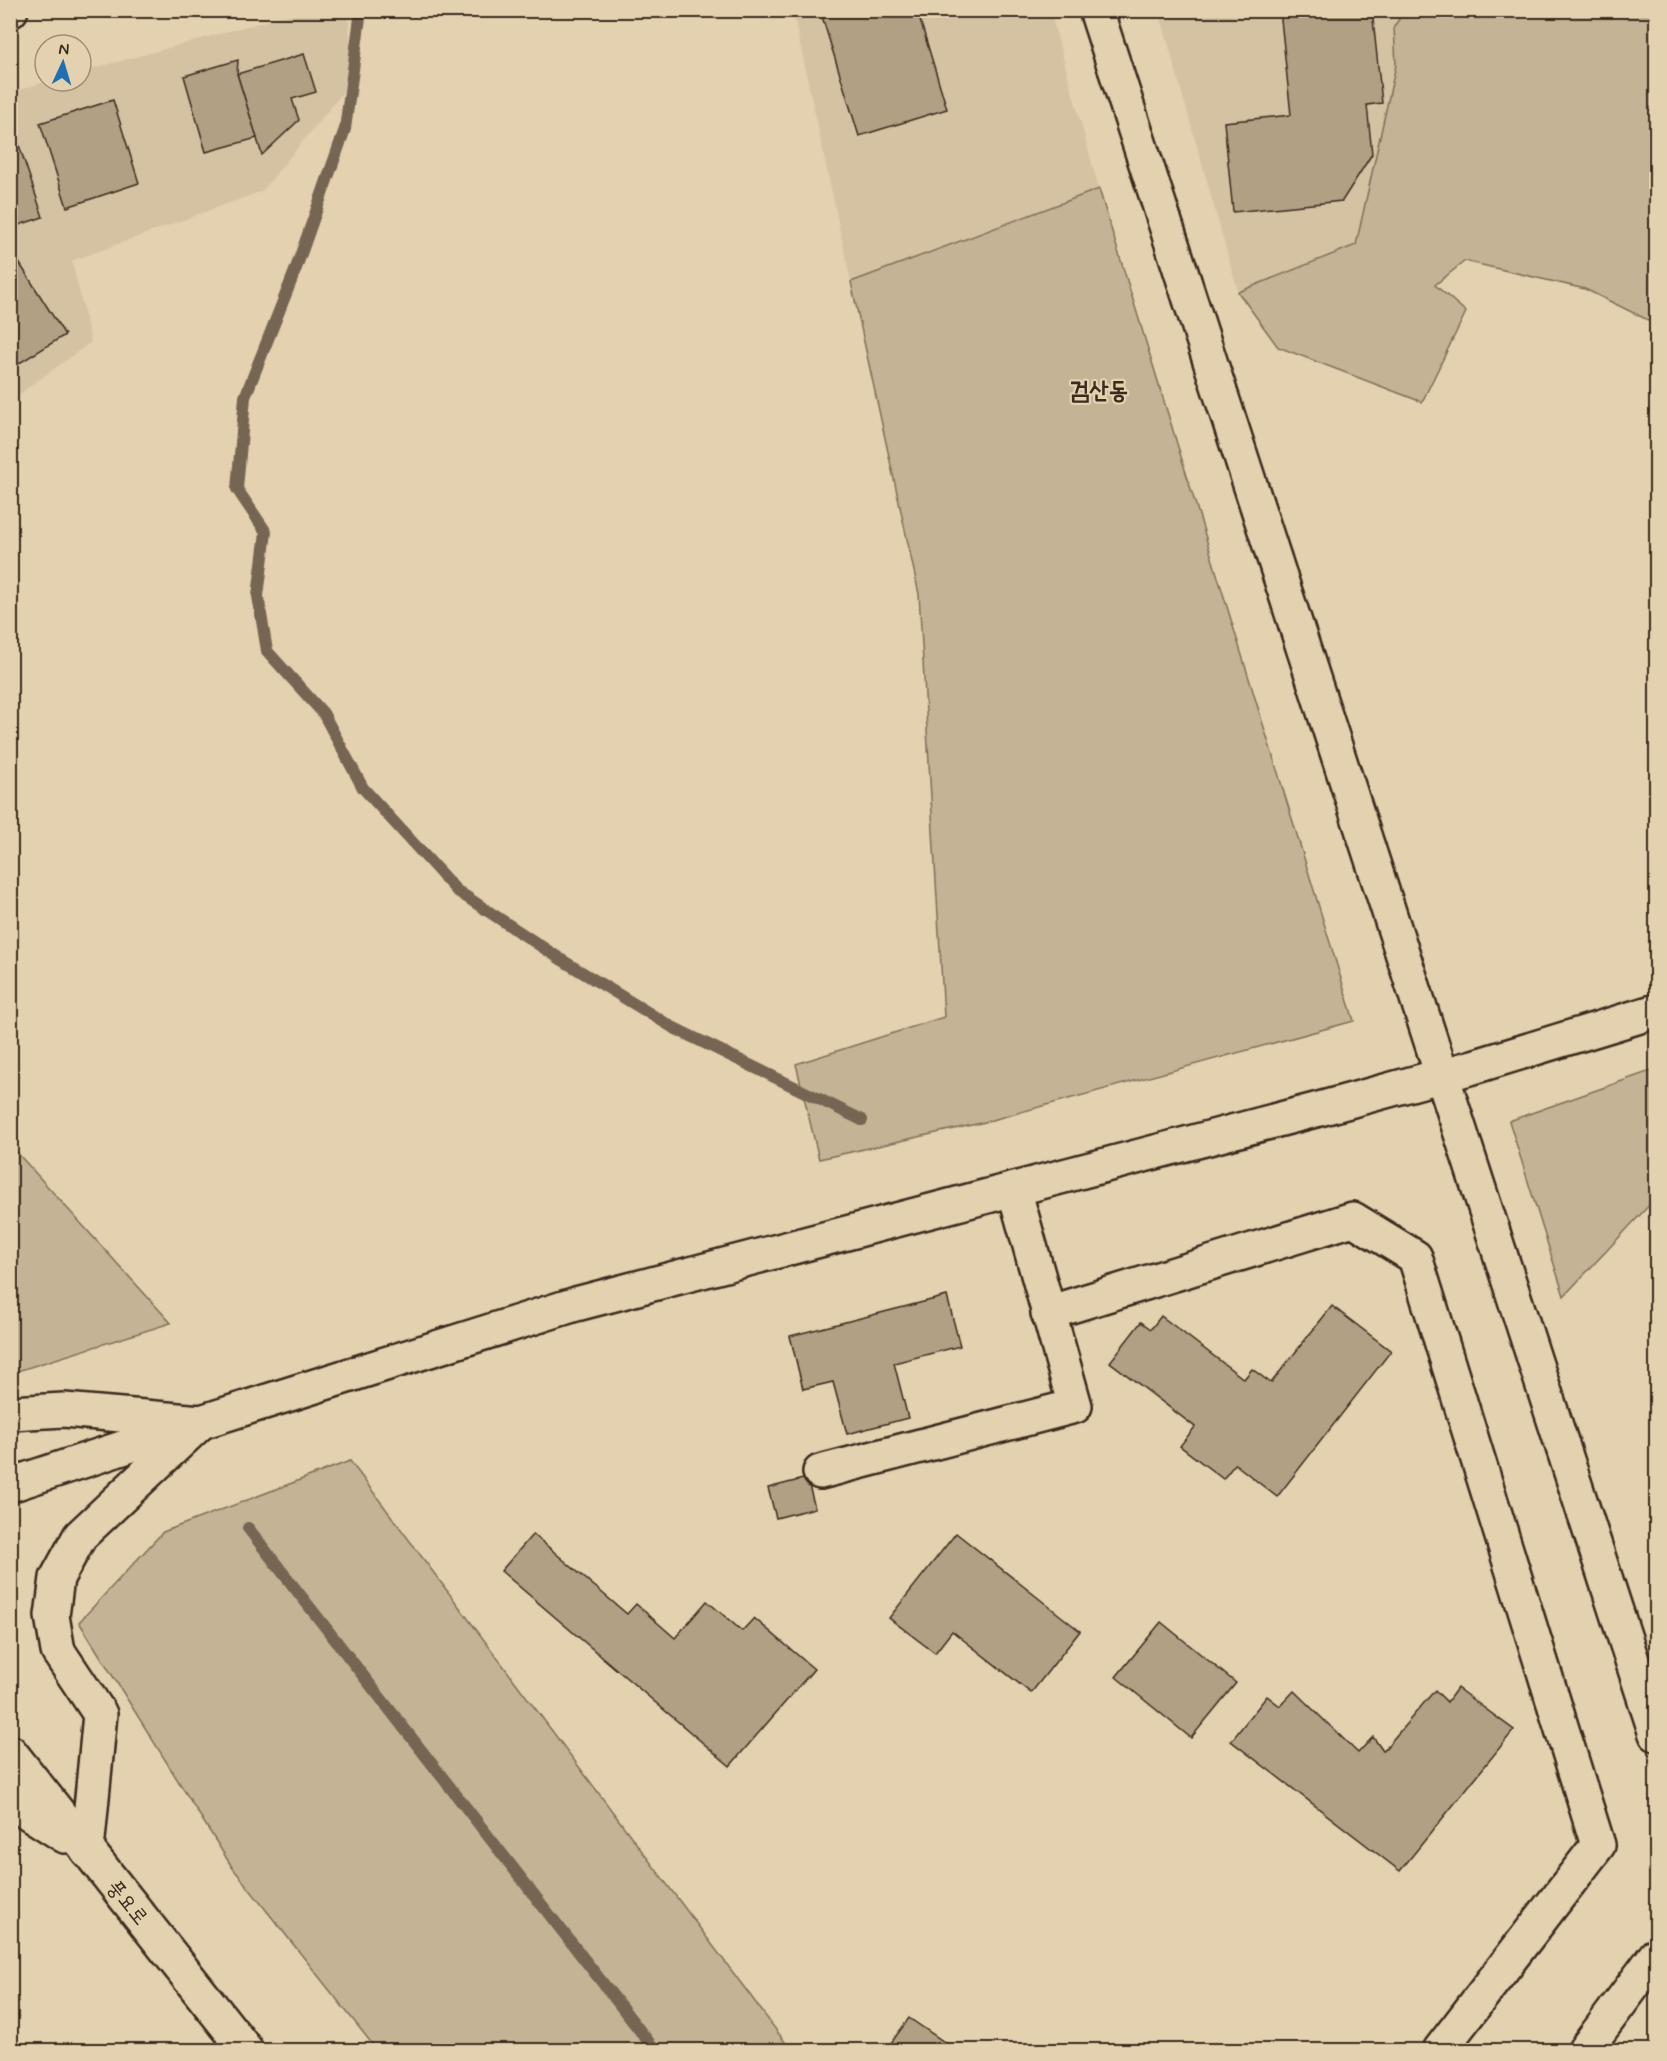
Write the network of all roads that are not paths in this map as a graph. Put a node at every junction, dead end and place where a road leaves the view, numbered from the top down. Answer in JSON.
{"nodes":[{"id":1,"x":1096,"y":10,"type":"edge"},
{"id":2,"x":1656,"y":1011,"type":"edge"},
{"id":3,"x":1441,"y":1074,"type":"junction"},
{"id":4,"x":1014,"y":1189,"type":"junction"},
{"id":5,"x":1048,"y":1313,"type":"junction"},
{"id":6,"x":10,"y":1413,"type":"edge"},
{"id":7,"x":201,"y":1422,"type":"junction"},
{"id":8,"x":820,"y":1472,"type":"dead end"},
{"id":9,"x":10,"y":1485,"type":"edge"},
{"id":10,"x":1656,"y":1734,"type":"edge"},
{"id":11,"x":10,"y":1752,"type":"edge"},
{"id":12,"x":10,"y":1801,"type":"edge"},
{"id":13,"x":87,"y":1850,"type":"junction"},
{"id":14,"x":1656,"y":1955,"type":"edge"},
{"id":15,"x":246,"y":2050,"type":"edge"},
{"id":16,"x":1440,"y":2050,"type":"edge"},
{"id":17,"x":1585,"y":2050,"type":"edge"}],
"edges":[{"from":1,"to":3,"type":"street"},
{"from":2,"to":3,"type":"street"},
{"from":3,"to":4,"type":"street"},
{"from":3,"to":10,"type":"street"},
{"from":4,"to":5,"type":"street"},
{"from":4,"to":7,"type":"street"},
{"from":5,"to":8,"type":"street"},
{"from":5,"to":16,"type":"street"},
{"from":6,"to":7,"type":"street"},
{"from":7,"to":9,"type":"street"},
{"from":7,"to":13,"type":"street"},
{"from":11,"to":13,"type":"street","name":"풍요로"},
{"from":12,"to":13,"type":"street"},
{"from":13,"to":15,"type":"street","name":"풍요로"},
{"from":14,"to":17,"type":"street"}]}
